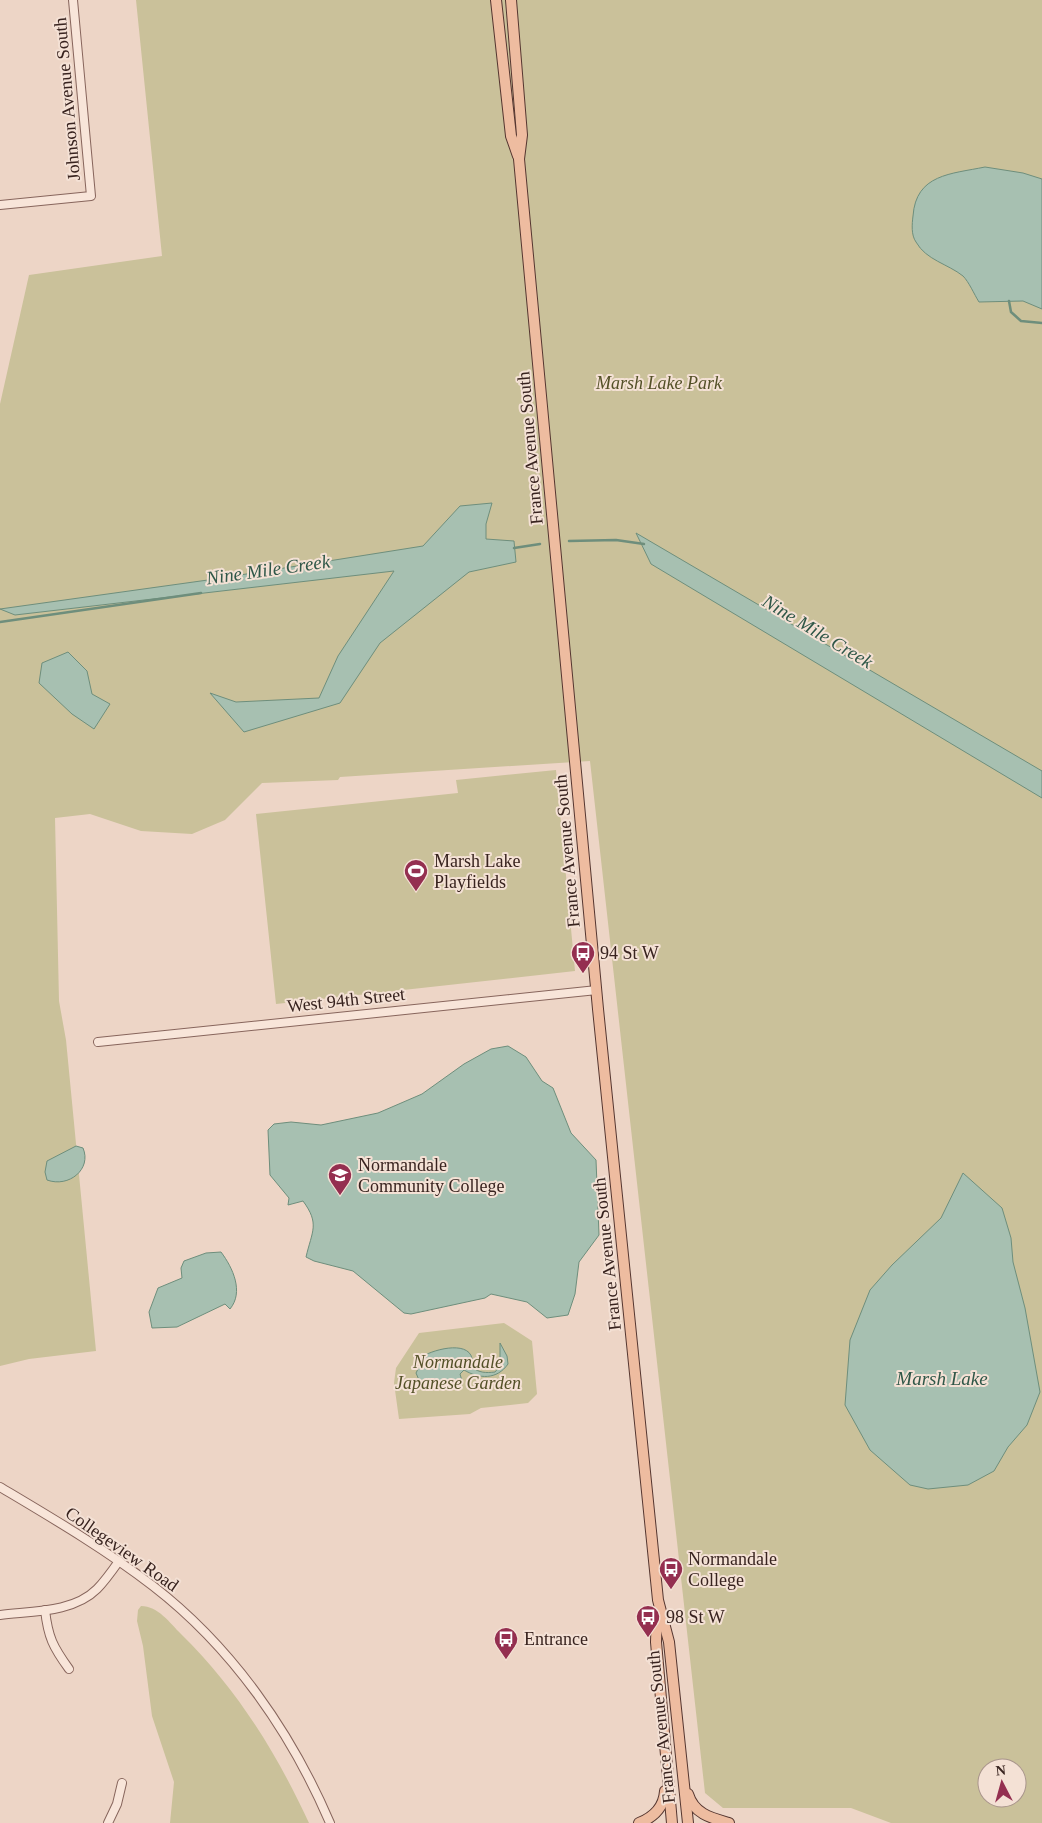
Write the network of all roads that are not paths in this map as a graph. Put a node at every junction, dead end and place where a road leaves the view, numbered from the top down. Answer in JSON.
{"nodes":[{"id":1,"x":73,"y":0,"type":"edge"},
{"id":2,"x":496,"y":0,"type":"edge"},
{"id":3,"x":511,"y":0,"type":"edge"},
{"id":4,"x":519,"y":159,"type":"junction"},
{"id":5,"x":0,"y":205,"type":"edge"},
{"id":6,"x":597,"y":990,"type":"junction"},
{"id":7,"x":98,"y":1042,"type":"dead end"},
{"id":8,"x":1,"y":1489,"type":"edge"},
{"id":9,"x":119,"y":1561,"type":"junction"},
{"id":10,"x":658,"y":1600,"type":"junction"},
{"id":11,"x":45,"y":1610,"type":"junction"},
{"id":12,"x":0,"y":1615,"type":"edge"},
{"id":13,"x":69,"y":1669,"type":"dead end"},
{"id":14,"x":666,"y":1772,"type":"junction"},
{"id":15,"x":683,"y":1778,"type":"junction"},
{"id":16,"x":122,"y":1783,"type":"dead end"},
{"id":17,"x":108,"y":1823,"type":"edge"},
{"id":18,"x":330,"y":1823,"type":"edge"},
{"id":19,"x":639,"y":1823,"type":"edge"},
{"id":20,"x":672,"y":1823,"type":"edge"},
{"id":21,"x":688,"y":1823,"type":"edge"},
{"id":22,"x":729,"y":1823,"type":"edge"}],
"edges":[{"from":1,"to":5,"type":"street","name":"Johnson Avenue South"},
{"from":2,"to":4,"type":"main road","name":"France Avenue South"},
{"from":3,"to":4,"type":"main road","name":"France Avenue South"},
{"from":4,"to":6,"type":"main road","name":"France Avenue South"},
{"from":6,"to":7,"type":"street","name":"West 94th Street"},
{"from":6,"to":10,"type":"main road","name":"France Avenue South"},
{"from":8,"to":9,"type":"street","name":"Collegeview Road"},
{"from":9,"to":11,"type":"street"},
{"from":9,"to":18,"type":"street","name":"Collegeview Road"},
{"from":10,"to":14,"type":"main road","name":"France Avenue South"},
{"from":10,"to":15,"type":"main road","name":"France Avenue South"},
{"from":11,"to":12,"type":"street"},
{"from":11,"to":13,"type":"street"},
{"from":14,"to":19,"type":"main road"},
{"from":14,"to":20,"type":"main road","name":"France Avenue South"},
{"from":15,"to":21,"type":"main road","name":"France Avenue South"},
{"from":15,"to":22,"type":"main road"},
{"from":16,"to":17,"type":"street"}]}
